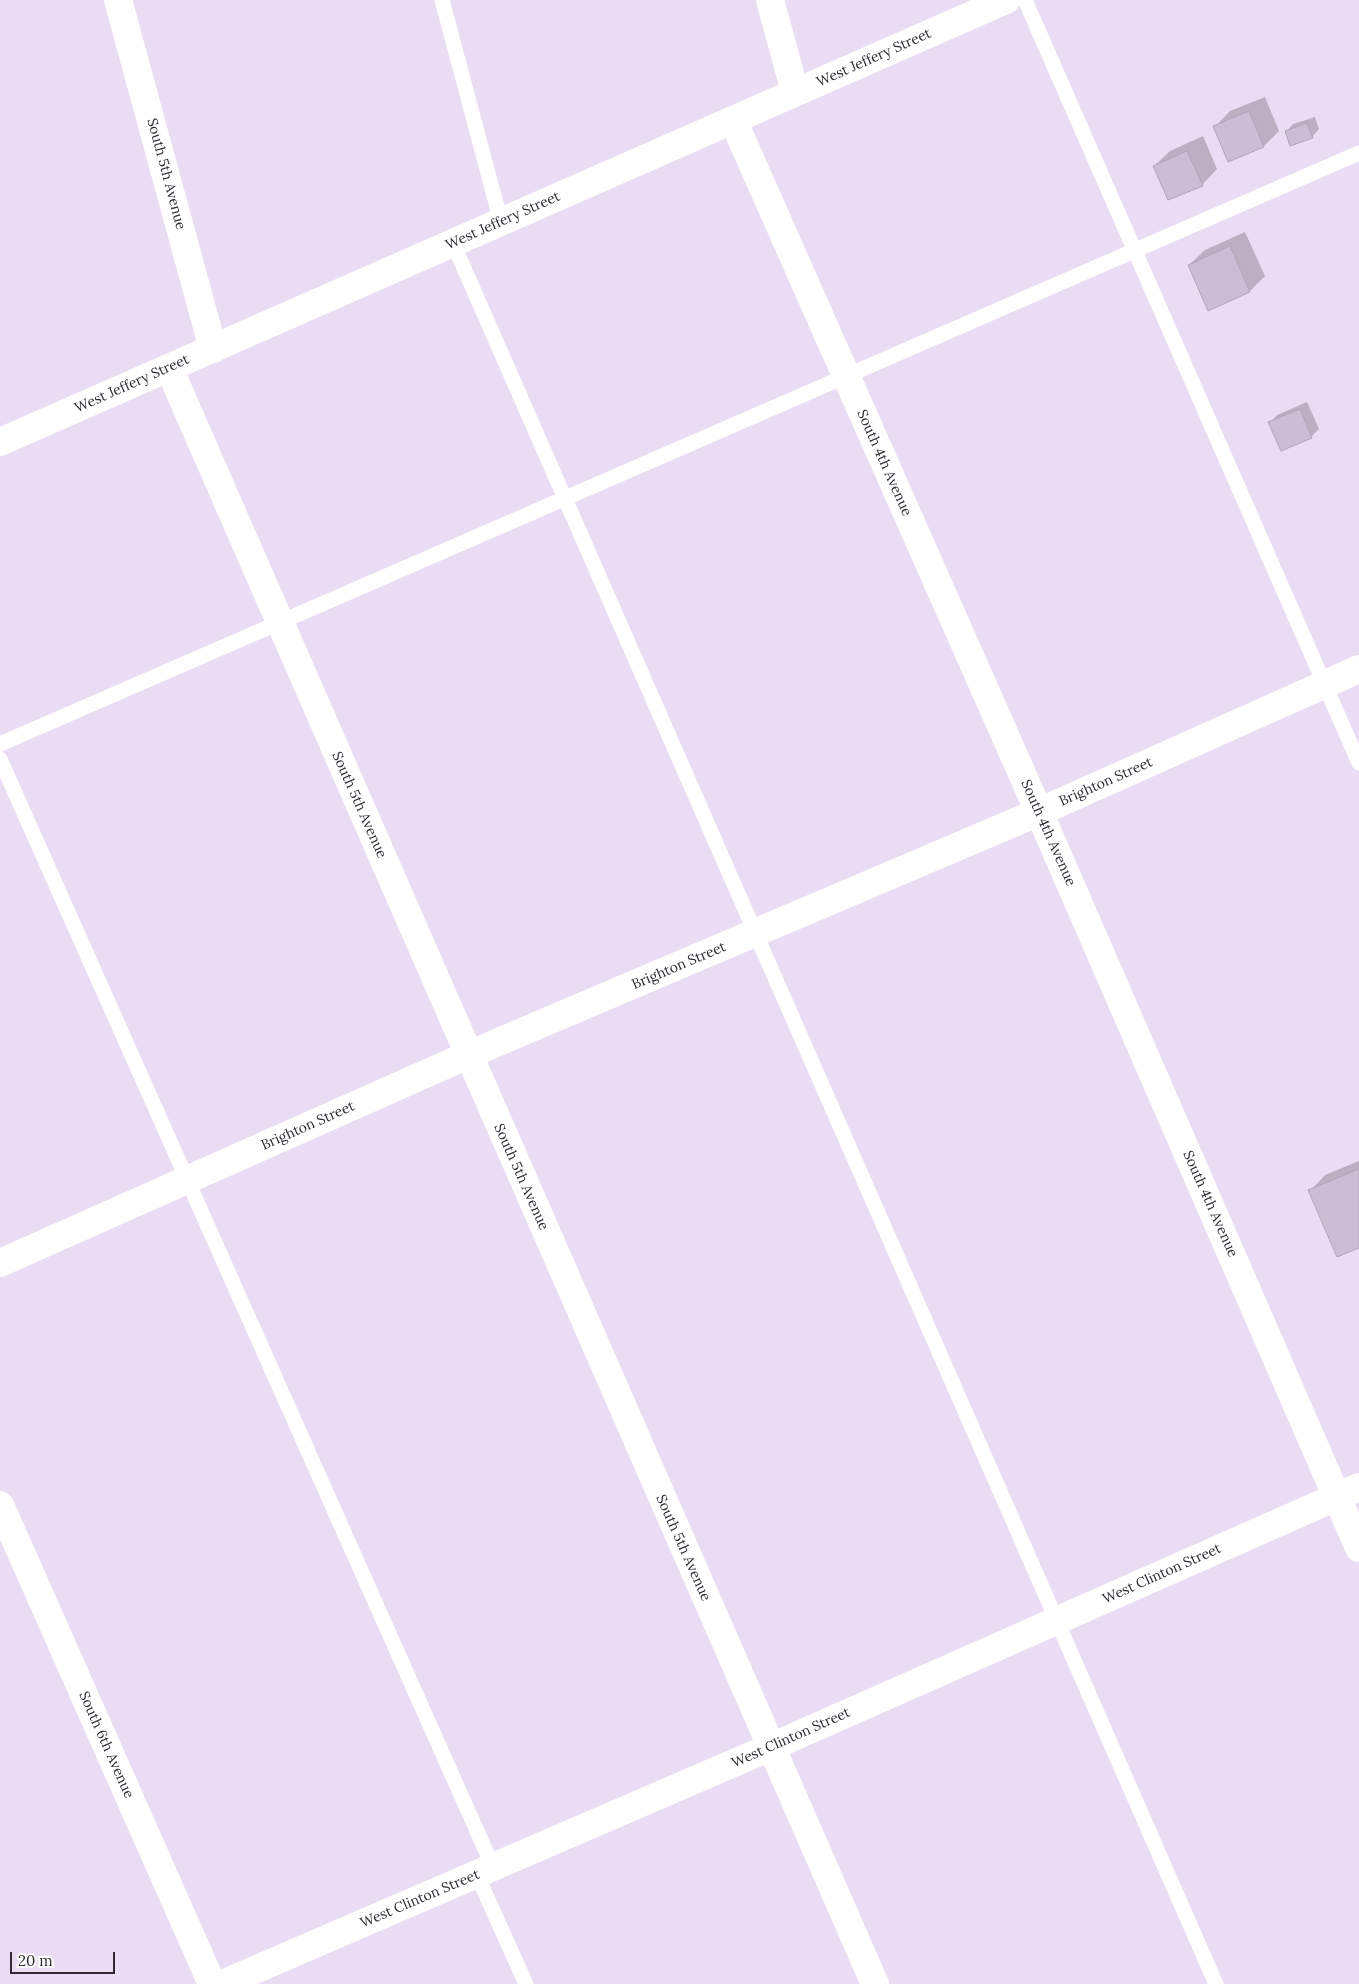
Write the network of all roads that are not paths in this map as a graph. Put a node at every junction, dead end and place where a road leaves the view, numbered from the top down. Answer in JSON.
{"nodes":[{"id":1,"x":118,"y":0,"type":"edge"},
{"id":2,"x":442,"y":0,"type":"edge"},
{"id":3,"x":770,"y":0,"type":"edge"},
{"id":4,"x":1006,"y":0,"type":"edge"},
{"id":5,"x":1025,"y":0,"type":"edge"},
{"id":6,"x":795,"y":92,"type":"junction"},
{"id":7,"x":733,"y":120,"type":"junction"},
{"id":8,"x":1359,"y":153,"type":"edge"},
{"id":9,"x":501,"y":222,"type":"junction"},
{"id":10,"x":453,"y":243,"type":"junction"},
{"id":11,"x":1135,"y":250,"type":"junction"},
{"id":12,"x":213,"y":349,"type":"junction"},
{"id":13,"x":169,"y":368,"type":"junction"},
{"id":14,"x":846,"y":376,"type":"junction"},
{"id":15,"x":0,"y":442,"type":"edge"},
{"id":16,"x":565,"y":499,"type":"junction"},
{"id":17,"x":279,"y":622,"type":"junction"},
{"id":18,"x":1359,"y":669,"type":"edge"},
{"id":19,"x":1324,"y":684,"type":"junction"},
{"id":20,"x":0,"y":744,"type":"edge"},
{"id":21,"x":0,"y":759,"type":"edge"},
{"id":22,"x":1359,"y":763,"type":"edge"},
{"id":23,"x":1039,"y":812,"type":"junction"},
{"id":24,"x":756,"y":933,"type":"junction"},
{"id":25,"x":468,"y":1055,"type":"junction"},
{"id":26,"x":187,"y":1180,"type":"junction"},
{"id":27,"x":0,"y":1263,"type":"edge"},
{"id":28,"x":1348,"y":1492,"type":"edge"},
{"id":29,"x":0,"y":1505,"type":"edge"},
{"id":30,"x":1359,"y":1548,"type":"edge"},
{"id":31,"x":1057,"y":1621,"type":"junction"},
{"id":32,"x":771,"y":1747,"type":"junction"},
{"id":33,"x":485,"y":1871,"type":"junction"},
{"id":34,"x":212,"y":1984,"type":"edge"},
{"id":35,"x":222,"y":1984,"type":"edge"},
{"id":36,"x":526,"y":1984,"type":"edge"},
{"id":37,"x":875,"y":1984,"type":"edge"},
{"id":38,"x":1216,"y":1984,"type":"edge"}],
"edges":[{"from":1,"to":12,"type":"street","name":"South 5th Avenue"},
{"from":2,"to":9,"type":"lane"},
{"from":3,"to":6,"type":"street"},
{"from":4,"to":6,"type":"street","name":"West Jeffery Street"},
{"from":5,"to":11,"type":"lane"},
{"from":6,"to":7,"type":"street","name":"West Jeffery Street"},
{"from":7,"to":9,"type":"street","name":"West Jeffery Street"},
{"from":7,"to":14,"type":"street","name":"South 4th Avenue"},
{"from":8,"to":11,"type":"lane"},
{"from":9,"to":10,"type":"street","name":"West Jeffery Street"},
{"from":10,"to":12,"type":"street","name":"West Jeffery Street"},
{"from":10,"to":16,"type":"lane"},
{"from":11,"to":14,"type":"lane"},
{"from":11,"to":19,"type":"lane"},
{"from":12,"to":13,"type":"street","name":"West Jeffery Street"},
{"from":13,"to":15,"type":"street","name":"West Jeffery Street"},
{"from":13,"to":17,"type":"street","name":"South 5th Avenue"},
{"from":14,"to":16,"type":"lane"},
{"from":14,"to":23,"type":"street","name":"South 4th Avenue"},
{"from":16,"to":17,"type":"lane"},
{"from":16,"to":24,"type":"lane"},
{"from":17,"to":20,"type":"lane"},
{"from":17,"to":25,"type":"street","name":"South 5th Avenue"},
{"from":18,"to":19,"type":"street","name":"Brighton Street"},
{"from":19,"to":22,"type":"lane"},
{"from":19,"to":23,"type":"street","name":"Brighton Street"},
{"from":21,"to":26,"type":"lane"},
{"from":23,"to":24,"type":"street","name":"Brighton Street"},
{"from":23,"to":28,"type":"street","name":"South 4th Avenue"},
{"from":24,"to":25,"type":"street","name":"Brighton Street"},
{"from":24,"to":31,"type":"lane"},
{"from":25,"to":26,"type":"street","name":"Brighton Street"},
{"from":25,"to":32,"type":"street","name":"South 5th Avenue"},
{"from":26,"to":27,"type":"street","name":"Brighton Street"},
{"from":26,"to":33,"type":"lane"},
{"from":28,"to":30,"type":"street","name":"South 4th Avenue"},
{"from":28,"to":31,"type":"street","name":"West Clinton Street"},
{"from":29,"to":34,"type":"street","name":"South 6th Avenue"},
{"from":31,"to":32,"type":"street","name":"West Clinton Street"},
{"from":31,"to":38,"type":"lane"},
{"from":32,"to":33,"type":"street","name":"West Clinton Street"},
{"from":32,"to":37,"type":"street","name":"South 5th Avenue"},
{"from":33,"to":35,"type":"street","name":"West Clinton Street"},
{"from":33,"to":36,"type":"lane"}]}
